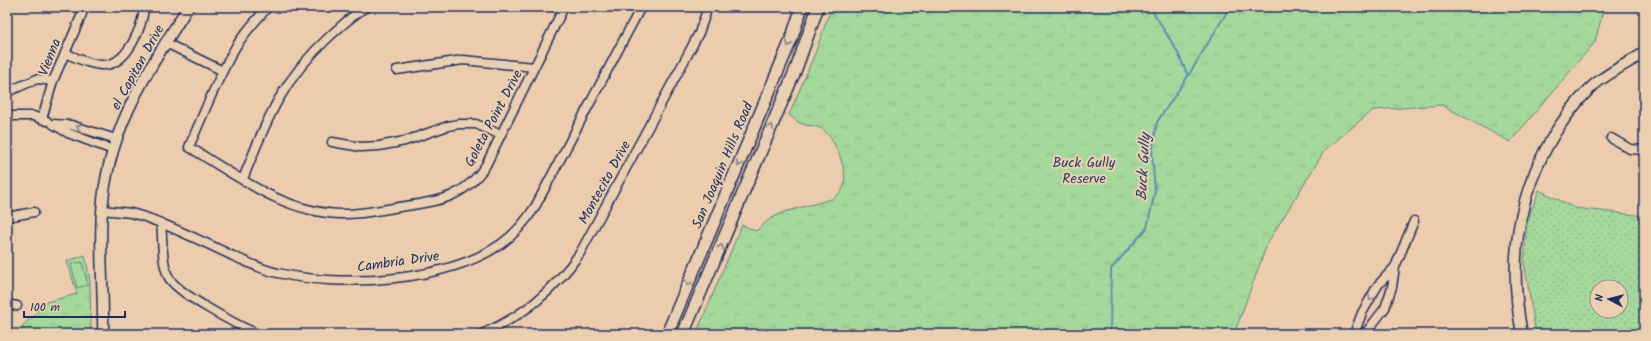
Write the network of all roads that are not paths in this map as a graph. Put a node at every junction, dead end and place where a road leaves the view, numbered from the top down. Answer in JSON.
{"nodes":[{"id":1,"x":83,"y":7,"type":"edge"},
{"id":2,"x":144,"y":7,"type":"edge"},
{"id":3,"x":188,"y":7,"type":"edge"},
{"id":4,"x":268,"y":7,"type":"edge"},
{"id":5,"x":366,"y":7,"type":"edge"},
{"id":6,"x":564,"y":7,"type":"edge"},
{"id":7,"x":641,"y":7,"type":"edge"},
{"id":8,"x":708,"y":7,"type":"edge"},
{"id":9,"x":802,"y":7,"type":"edge"},
{"id":10,"x":818,"y":7,"type":"edge"},
{"id":11,"x":166,"y":43,"type":"junction"},
{"id":12,"x":65,"y":53,"type":"junction"},
{"id":13,"x":1644,"y":53,"type":"edge"},
{"id":14,"x":534,"y":67,"type":"junction"},
{"id":15,"x":397,"y":70,"type":"dead end"},
{"id":16,"x":222,"y":71,"type":"junction"},
{"id":17,"x":53,"y":81,"type":"junction"},
{"id":18,"x":7,"y":92,"type":"edge"},
{"id":19,"x":7,"y":116,"type":"edge"},
{"id":20,"x":42,"y":118,"type":"junction"},
{"id":21,"x":53,"y":124,"type":"junction"},
{"id":22,"x":501,"y":135,"type":"junction"},
{"id":23,"x":1611,"y":138,"type":"dead end"},
{"id":24,"x":116,"y":139,"type":"junction"},
{"id":25,"x":332,"y":142,"type":"dead end"},
{"id":26,"x":113,"y":150,"type":"junction"},
{"id":27,"x":1644,"y":150,"type":"edge"},
{"id":28,"x":243,"y":180,"type":"junction"},
{"id":29,"x":102,"y":210,"type":"junction"},
{"id":30,"x":34,"y":212,"type":"dead end"},
{"id":31,"x":7,"y":217,"type":"edge"},
{"id":32,"x":1414,"y":220,"type":"dead end"},
{"id":33,"x":161,"y":223,"type":"junction"},
{"id":34,"x":1395,"y":267,"type":"junction"},
{"id":35,"x":7,"y":304,"type":"edge"},
{"id":36,"x":17,"y":306,"type":"dead end"},
{"id":37,"x":103,"y":334,"type":"edge"},
{"id":38,"x":258,"y":334,"type":"edge"},
{"id":39,"x":482,"y":334,"type":"edge"},
{"id":40,"x":667,"y":334,"type":"edge"},
{"id":41,"x":683,"y":334,"type":"edge"},
{"id":42,"x":1354,"y":334,"type":"edge"},
{"id":43,"x":1363,"y":334,"type":"edge"},
{"id":44,"x":1522,"y":334,"type":"edge"}],
"edges":[{"from":1,"to":12,"type":"street","name":"Vienna"},
{"from":2,"to":12,"type":"street"},
{"from":3,"to":11,"type":"street","name":"el Capitan Drive"},
{"from":4,"to":16,"type":"street"},
{"from":5,"to":28,"type":"street"},
{"from":6,"to":14,"type":"street","name":"Goleta Point Drive"},
{"from":7,"to":33,"type":"street","name":"Cambria Drive"},
{"from":8,"to":39,"type":"street","name":"Montecito Drive"},
{"from":9,"to":40,"type":"main road","name":"San Joaquin Hills Road","one_way":true},
{"from":41,"to":10,"type":"main road","one_way":true},
{"from":11,"to":16,"type":"street"},
{"from":11,"to":24,"type":"street","name":"el Capitan Drive"},
{"from":12,"to":17,"type":"street","name":"Vienna"},
{"from":13,"to":44,"type":"street"},
{"from":14,"to":15,"type":"street"},
{"from":14,"to":22,"type":"street","name":"Goleta Point Drive"},
{"from":16,"to":28,"type":"street","name":"Goleta Point Drive"},
{"from":17,"to":18,"type":"street"},
{"from":17,"to":20,"type":"street","name":"Vienna"},
{"from":19,"to":20,"type":"street"},
{"from":20,"to":21,"type":"street"},
{"from":24,"to":21,"type":"street","one_way":true},
{"from":21,"to":26,"type":"street"},
{"from":22,"to":25,"type":"street"},
{"from":22,"to":28,"type":"street","name":"Goleta Point Drive"},
{"from":23,"to":27,"type":"street"},
{"from":24,"to":26,"type":"street","name":"el Capitan Drive"},
{"from":26,"to":29,"type":"street","name":"el Capitan Drive"},
{"from":29,"to":33,"type":"street","name":"Cambria Drive"},
{"from":29,"to":37,"type":"street","name":"el Capitan Drive"},
{"from":30,"to":31,"type":"street"},
{"from":32,"to":34,"type":"street"},
{"from":33,"to":38,"type":"street"},
{"from":34,"to":42,"type":"street","one_way":true},
{"from":34,"to":43,"type":"street"},
{"from":35,"to":36,"type":"street"}]}
